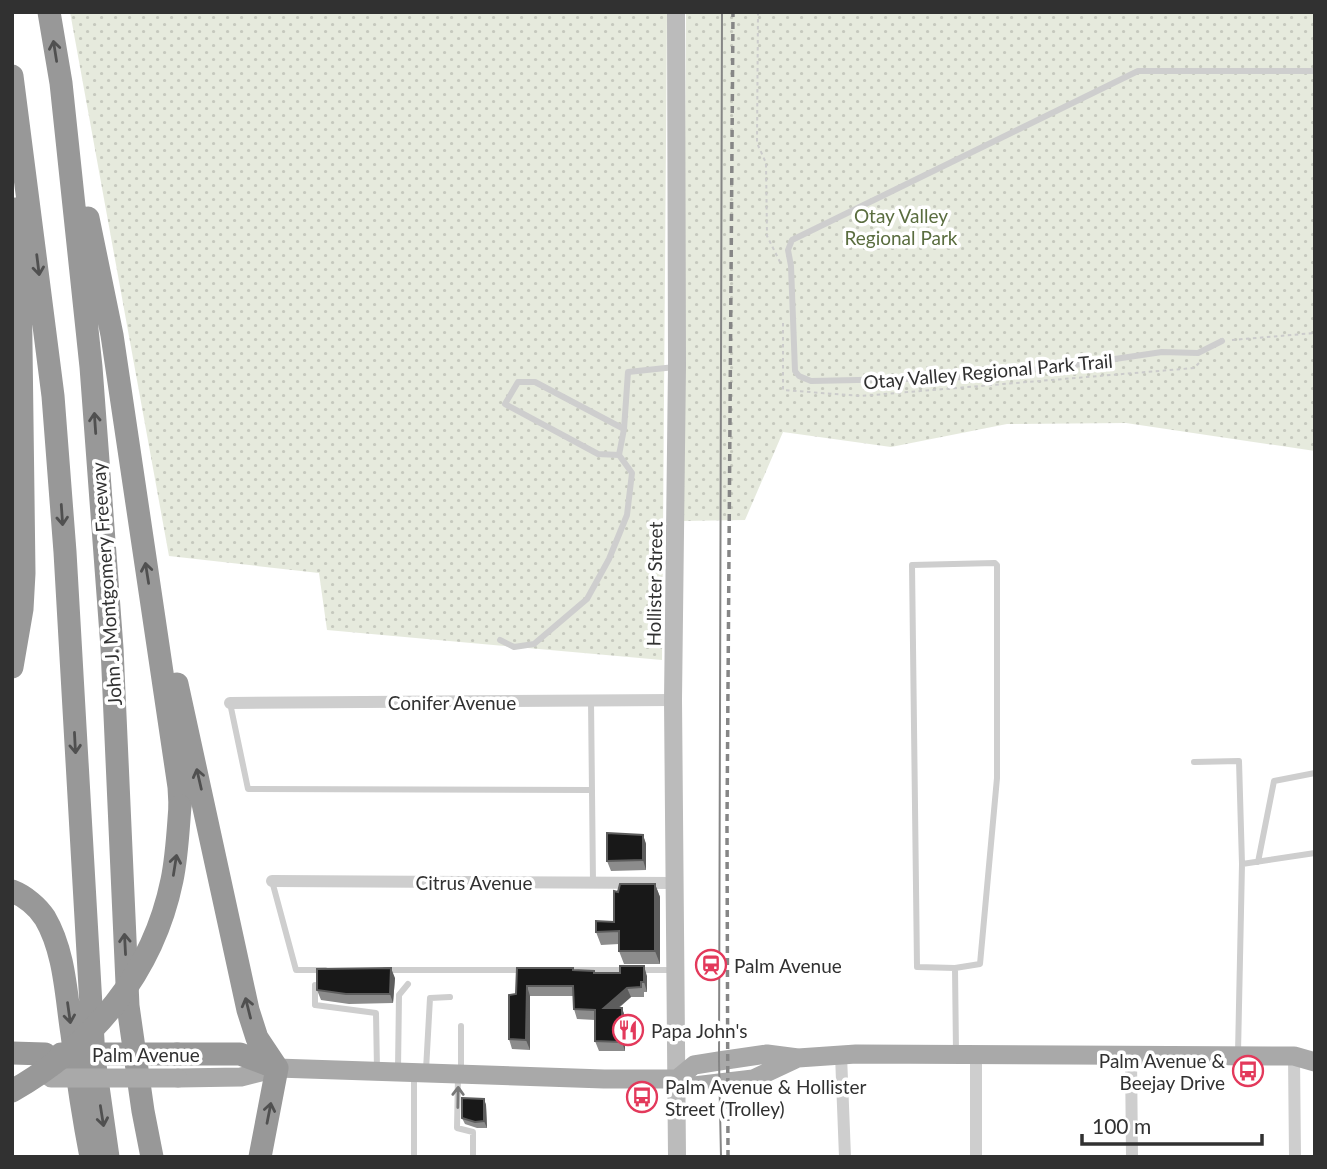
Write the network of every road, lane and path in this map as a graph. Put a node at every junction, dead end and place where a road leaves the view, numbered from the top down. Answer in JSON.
{"nodes":[{"id":1,"x":49,"y":12,"type":"edge"},
{"id":2,"x":676,"y":12,"type":"edge"},
{"id":3,"x":758,"y":12,"type":"edge"},
{"id":4,"x":1315,"y":71,"type":"edge"},
{"id":5,"x":12,"y":76,"type":"edge"},
{"id":6,"x":61,"y":83,"type":"junction"},
{"id":7,"x":12,"y":167,"type":"edge"},
{"id":8,"x":783,"y":268,"type":"dead end"},
{"id":9,"x":783,"y":322,"type":"dead end"},
{"id":10,"x":1315,"y":333,"type":"edge"},
{"id":11,"x":1222,"y":341,"type":"joint"},
{"id":12,"x":1204,"y":359,"type":"dead end"},
{"id":13,"x":677,"y":366,"type":"junction"},
{"id":14,"x":624,"y":429,"type":"junction"},
{"id":15,"x":619,"y":455,"type":"junction"},
{"id":16,"x":500,"y":640,"type":"dead end"},
{"id":17,"x":157,"y":641,"type":"junction"},
{"id":18,"x":12,"y":667,"type":"edge"},
{"id":19,"x":673,"y":700,"type":"junction"},
{"id":20,"x":591,"y":701,"type":"junction"},
{"id":21,"x":230,"y":703,"type":"joint"},
{"id":22,"x":1195,"y":762,"type":"dead end"},
{"id":23,"x":1315,"y":773,"type":"edge"},
{"id":24,"x":592,"y":790,"type":"junction"},
{"id":25,"x":1315,"y":853,"type":"edge"},
{"id":26,"x":1258,"y":862,"type":"junction"},
{"id":27,"x":1242,"y":864,"type":"junction"},
{"id":28,"x":272,"y":881,"type":"joint"},
{"id":29,"x":593,"y":883,"type":"junction"},
{"id":30,"x":676,"y":883,"type":"junction"},
{"id":31,"x":12,"y":891,"type":"edge"},
{"id":32,"x":955,"y":968,"type":"junction"},
{"id":33,"x":337,"y":970,"type":"edge"},
{"id":34,"x":378,"y":970,"type":"edge"},
{"id":35,"x":528,"y":970,"type":"edge"},
{"id":36,"x":555,"y":970,"type":"edge"},
{"id":37,"x":674,"y":970,"type":"junction"},
{"id":38,"x":408,"y":984,"type":"dead end"},
{"id":39,"x":315,"y":985,"type":"edge"},
{"id":40,"x":450,"y":997,"type":"dead end"},
{"id":41,"x":461,"y":1026,"type":"dead end"},
{"id":42,"x":1315,"y":1045,"type":"edge"},
{"id":43,"x":15,"y":1053,"type":"edge"},
{"id":44,"x":956,"y":1054,"type":"junction"},
{"id":45,"x":976,"y":1054,"type":"junction"},
{"id":46,"x":841,"y":1055,"type":"junction"},
{"id":47,"x":1131,"y":1055,"type":"junction"},
{"id":48,"x":1238,"y":1055,"type":"junction"},
{"id":49,"x":1294,"y":1056,"type":"junction"},
{"id":50,"x":1315,"y":1062,"type":"edge"},
{"id":51,"x":277,"y":1068,"type":"junction"},
{"id":52,"x":377,"y":1071,"type":"junction"},
{"id":53,"x":413,"y":1072,"type":"junction"},
{"id":54,"x":460,"y":1073,"type":"junction"},
{"id":55,"x":12,"y":1078,"type":"edge"},
{"id":56,"x":677,"y":1079,"type":"junction"},
{"id":57,"x":12,"y":1091,"type":"edge"},
{"id":58,"x":91,"y":1157,"type":"edge"},
{"id":59,"x":108,"y":1157,"type":"edge"},
{"id":60,"x":152,"y":1157,"type":"edge"},
{"id":61,"x":260,"y":1157,"type":"edge"},
{"id":62,"x":414,"y":1157,"type":"edge"},
{"id":63,"x":472,"y":1157,"type":"edge"},
{"id":64,"x":677,"y":1157,"type":"edge"},
{"id":65,"x":845,"y":1157,"type":"edge"},
{"id":66,"x":976,"y":1157,"type":"edge"},
{"id":67,"x":1132,"y":1157,"type":"edge"},
{"id":68,"x":1295,"y":1157,"type":"edge"}],
"edges":[{"from":6,"to":1,"type":"highway","name":"John J. Montgomery Freeway","one_way":true},
{"from":2,"to":13,"type":"main road","name":"Hollister Street"},
{"from":3,"to":8,"type":"path"},
{"from":4,"to":11,"type":"lane"},
{"from":5,"to":59,"type":"highway","name":"John J. Montgomery Freeway","one_way":true},
{"from":17,"to":6,"type":"highway","one_way":true},
{"from":60,"to":6,"type":"highway","name":"John J. Montgomery Freeway","one_way":true},
{"from":7,"to":18,"type":"highway"},
{"from":9,"to":12,"type":"path","name":"Otay Valley Regional Park Trail"},
{"from":10,"to":11,"type":"path"},
{"from":13,"to":14,"type":"lane"},
{"from":13,"to":19,"type":"main road","name":"Hollister Street"},
{"from":14,"to":15,"type":"lane"},
{"from":14,"to":15,"type":"lane"},
{"from":15,"to":16,"type":"lane"},
{"from":51,"to":17,"type":"highway","one_way":true},
{"from":57,"to":17,"type":"highway","one_way":true,"bridge":true},
{"from":19,"to":20,"type":"street","name":"Conifer Avenue"},
{"from":19,"to":30,"type":"main road","name":"Hollister Street"},
{"from":20,"to":21,"type":"street","name":"Conifer Avenue"},
{"from":20,"to":24,"type":"lane"},
{"from":21,"to":24,"type":"lane"},
{"from":22,"to":27,"type":"lane"},
{"from":23,"to":26,"type":"lane"},
{"from":24,"to":29,"type":"lane"},
{"from":25,"to":26,"type":"lane"},
{"from":26,"to":27,"type":"lane"},
{"from":27,"to":48,"type":"lane"},
{"from":28,"to":29,"type":"street","name":"Citrus Avenue"},
{"from":28,"to":33,"type":"lane"},
{"from":29,"to":30,"type":"street","name":"Citrus Avenue"},
{"from":30,"to":37,"type":"main road","name":"Hollister Street"},
{"from":31,"to":58,"type":"highway","one_way":true},
{"from":32,"to":32,"type":"lane"},
{"from":32,"to":44,"type":"lane"},
{"from":34,"to":35,"type":"lane"},
{"from":36,"to":37,"type":"lane"},
{"from":37,"to":56,"type":"main road","name":"Hollister Street"},
{"from":38,"to":53,"type":"lane"},
{"from":39,"to":52,"type":"lane"},
{"from":40,"to":53,"type":"lane"},
{"from":41,"to":54,"type":"lane"},
{"from":42,"to":49,"type":"main road","name":"Palm Avenue"},
{"from":43,"to":51,"type":"highway","name":"Palm Avenue","bridge":true},
{"from":44,"to":45,"type":"main road","name":"Palm Avenue"},
{"from":44,"to":46,"type":"main road","name":"Palm Avenue"},
{"from":45,"to":47,"type":"main road","name":"Palm Avenue"},
{"from":45,"to":66,"type":"street"},
{"from":46,"to":56,"type":"main road","name":"Palm Avenue"},
{"from":46,"to":65,"type":"street"},
{"from":47,"to":48,"type":"main road","name":"Palm Avenue"},
{"from":47,"to":67,"type":"street"},
{"from":48,"to":49,"type":"main road","name":"Palm Avenue"},
{"from":49,"to":50,"type":"main road","name":"Palm Avenue"},
{"from":49,"to":68,"type":"street"},
{"from":51,"to":52,"type":"main road","name":"Palm Avenue"},
{"from":51,"to":55,"type":"main road","name":"Palm Avenue","bridge":true},
{"from":61,"to":51,"type":"highway","one_way":true},
{"from":52,"to":53,"type":"main road","name":"Palm Avenue"},
{"from":53,"to":54,"type":"main road","name":"Palm Avenue"},
{"from":53,"to":62,"type":"lane"},
{"from":54,"to":56,"type":"main road","name":"Palm Avenue"},
{"from":63,"to":54,"type":"lane","one_way":true},
{"from":56,"to":64,"type":"main road","name":"Hollister Street"}]}
